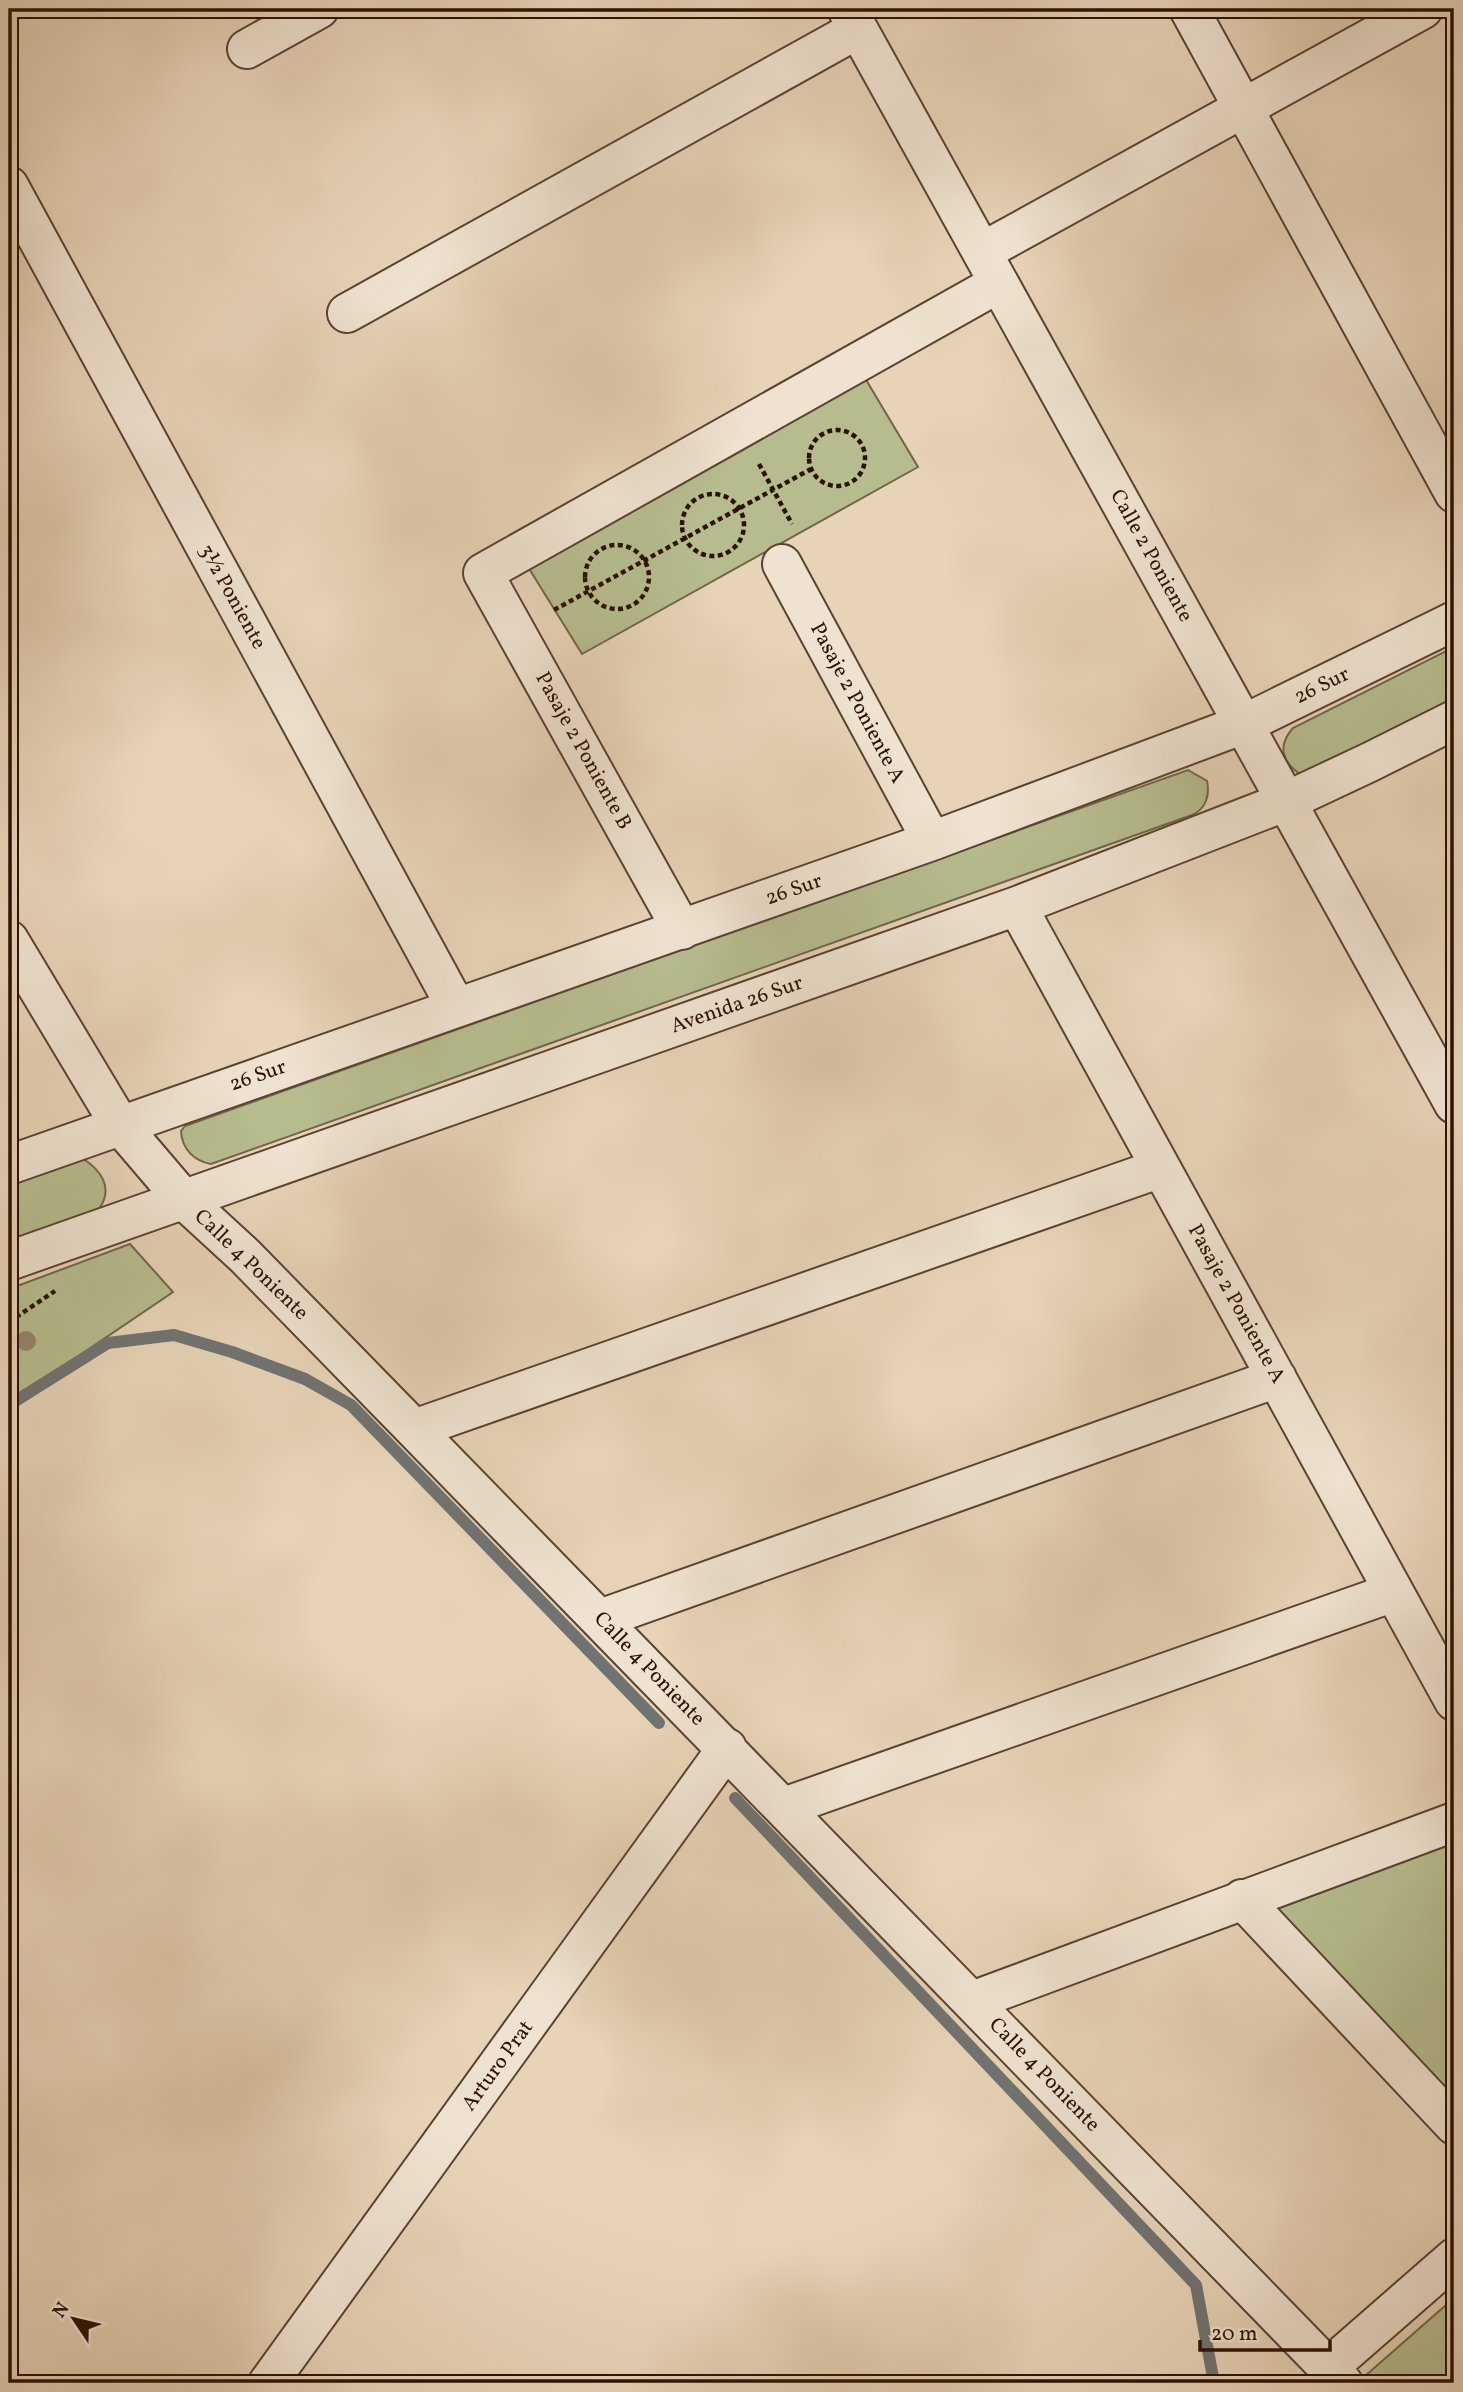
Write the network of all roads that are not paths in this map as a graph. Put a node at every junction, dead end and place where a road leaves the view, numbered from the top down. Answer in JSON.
{"nodes":[{"id":1,"x":319,"y":9,"type":"edge"},
{"id":2,"x":1189,"y":9,"type":"edge"},
{"id":3,"x":1423,"y":9,"type":"edge"},
{"id":4,"x":852,"y":19,"type":"edge"},
{"id":5,"x":247,"y":49,"type":"dead end"},
{"id":6,"x":1244,"y":108,"type":"junction"},
{"id":7,"x":9,"y":186,"type":"edge"},
{"id":8,"x":990,"y":268,"type":"junction"},
{"id":9,"x":347,"y":313,"type":"dead end"},
{"id":10,"x":1454,"y":493,"type":"edge"},
{"id":11,"x":790,"y":549,"type":"road end"},
{"id":12,"x":1454,"y":621,"type":"edge"},
{"id":13,"x":1454,"y":720,"type":"edge"},
{"id":14,"x":1244,"y":724,"type":"junction"},
{"id":15,"x":1287,"y":801,"type":"junction"},
{"id":16,"x":932,"y":841,"type":"junction"},
{"id":17,"x":1017,"y":906,"type":"junction"},
{"id":18,"x":682,"y":930,"type":"junction"},
{"id":19,"x":9,"y":940,"type":"edge"},
{"id":20,"x":456,"y":1007,"type":"junction"},
{"id":21,"x":1454,"y":1104,"type":"edge"},
{"id":22,"x":120,"y":1125,"type":"junction"},
{"id":23,"x":9,"y":1164,"type":"edge"},
{"id":24,"x":1161,"y":1168,"type":"junction"},
{"id":25,"x":184,"y":1200,"type":"junction"},
{"id":26,"x":9,"y":1261,"type":"edge"},
{"id":27,"x":1277,"y":1378,"type":"junction"},
{"id":28,"x":414,"y":1429,"type":"junction"},
{"id":29,"x":1394,"y":1592,"type":"junction"},
{"id":30,"x":600,"y":1619,"type":"junction"},
{"id":31,"x":1454,"y":1701,"type":"edge"},
{"id":32,"x":727,"y":1748,"type":"junction"},
{"id":33,"x":784,"y":1807,"type":"junction"},
{"id":34,"x":1454,"y":1822,"type":"edge"},
{"id":35,"x":1242,"y":1899,"type":"junction"},
{"id":36,"x":972,"y":2001,"type":"junction"},
{"id":37,"x":1454,"y":2125,"type":"edge"},
{"id":38,"x":1454,"y":2258,"type":"edge"},
{"id":39,"x":1336,"y":2376,"type":"edge"},
{"id":40,"x":268,"y":2383,"type":"edge"}],
"edges":[{"from":1,"to":5,"type":"street"},
{"from":2,"to":6,"type":"street"},
{"from":3,"to":6,"type":"street"},
{"from":4,"to":8,"type":"street","name":"Calle 2 Poniente"},
{"from":4,"to":9,"type":"street"},
{"from":6,"to":8,"type":"street"},
{"from":6,"to":10,"type":"street"},
{"from":7,"to":20,"type":"street","name":"3½ Poniente"},
{"from":8,"to":14,"type":"street","name":"Calle 2 Poniente"},
{"from":8,"to":18,"type":"street","name":"Pasaje 2 Poniente B"},
{"from":11,"to":16,"type":"street","name":"Pasaje 2 Poniente A"},
{"from":12,"to":14,"type":"street","name":"26 Sur"},
{"from":13,"to":15,"type":"street"},
{"from":14,"to":15,"type":"street","name":"Calle 2 Poniente"},
{"from":14,"to":16,"type":"street","name":"26 Sur"},
{"from":15,"to":17,"type":"street","name":"Avenida 26 Sur"},
{"from":15,"to":21,"type":"street","name":"Calle 2 Poniente"},
{"from":16,"to":18,"type":"street","name":"26 Sur"},
{"from":17,"to":24,"type":"street","name":"Pasaje 2 Poniente A"},
{"from":17,"to":25,"type":"street","name":"Avenida 26 Sur"},
{"from":18,"to":20,"type":"street","name":"26 Sur"},
{"from":19,"to":22,"type":"street","name":"Calle 4 Poniente"},
{"from":20,"to":22,"type":"street","name":"26 Sur"},
{"from":22,"to":23,"type":"street"},
{"from":22,"to":25,"type":"street","name":"Calle 4 Poniente"},
{"from":24,"to":27,"type":"street","name":"Pasaje 2 Poniente A"},
{"from":24,"to":28,"type":"street"},
{"from":25,"to":26,"type":"street"},
{"from":25,"to":28,"type":"street","name":"Calle 4 Poniente"},
{"from":27,"to":29,"type":"street","name":"Pasaje 2 Poniente A"},
{"from":27,"to":30,"type":"street"},
{"from":28,"to":30,"type":"street","name":"Calle 4 Poniente"},
{"from":29,"to":31,"type":"street","name":"Pasaje 2 Poniente A"},
{"from":29,"to":33,"type":"street"},
{"from":30,"to":32,"type":"street","name":"Calle 4 Poniente"},
{"from":32,"to":33,"type":"street","name":"Calle 4 Poniente"},
{"from":32,"to":40,"type":"street","name":"Arturo Prat"},
{"from":33,"to":36,"type":"street","name":"Calle 4 Poniente"},
{"from":34,"to":35,"type":"street"},
{"from":35,"to":36,"type":"street"},
{"from":35,"to":37,"type":"street"},
{"from":36,"to":39,"type":"street","name":"Calle 4 Poniente"},
{"from":38,"to":39,"type":"street"}]}
